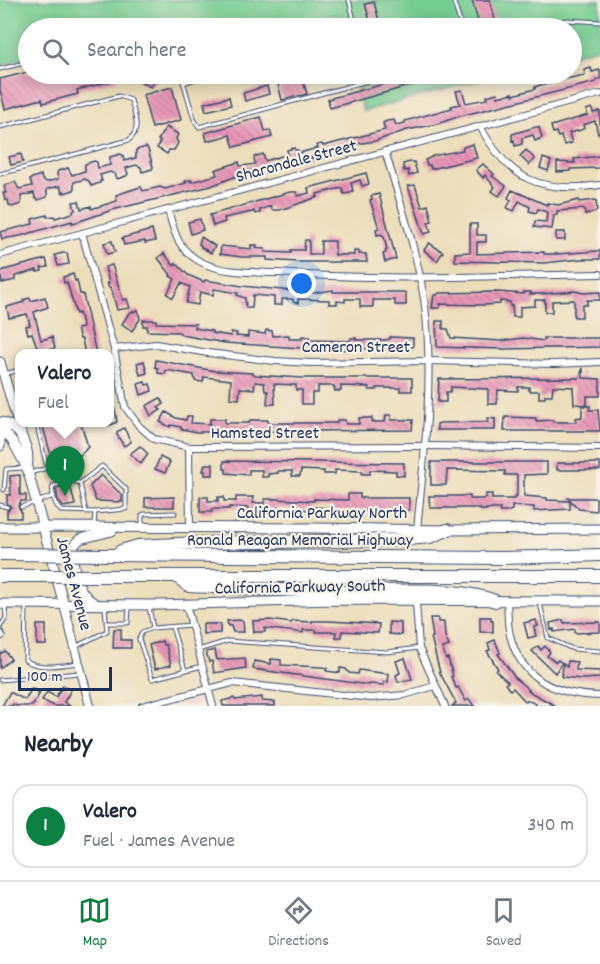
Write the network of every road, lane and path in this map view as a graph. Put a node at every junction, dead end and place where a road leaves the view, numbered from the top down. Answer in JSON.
{"nodes":[{"id":1,"x":349,"y":0,"type":"edge"},
{"id":2,"x":453,"y":0,"type":"edge"},
{"id":3,"x":354,"y":18,"type":"edge"},
{"id":4,"x":459,"y":18,"type":"edge"},
{"id":5,"x":582,"y":21,"type":"edge"},
{"id":6,"x":600,"y":22,"type":"edge"},
{"id":7,"x":18,"y":64,"type":"edge"},
{"id":8,"x":0,"y":69,"type":"edge"},
{"id":9,"x":184,"y":84,"type":"edge"},
{"id":10,"x":356,"y":84,"type":"edge"},
{"id":11,"x":600,"y":94,"type":"edge"},
{"id":12,"x":480,"y":126,"type":"junction"},
{"id":13,"x":0,"y":128,"type":"edge"},
{"id":14,"x":385,"y":151,"type":"junction"},
{"id":15,"x":0,"y":174,"type":"edge"},
{"id":16,"x":600,"y":185,"type":"edge"},
{"id":17,"x":168,"y":210,"type":"junction"},
{"id":18,"x":82,"y":233,"type":"junction"},
{"id":19,"x":0,"y":255,"type":"edge"},
{"id":20,"x":600,"y":274,"type":"edge"},
{"id":21,"x":419,"y":277,"type":"junction"},
{"id":22,"x":114,"y":349,"type":"junction"},
{"id":23,"x":428,"y":361,"type":"junction"},
{"id":24,"x":0,"y":362,"type":"edge"},
{"id":25,"x":600,"y":363,"type":"edge"},
{"id":26,"x":3,"y":375,"type":"edge"},
{"id":27,"x":15,"y":405,"type":"edge"},
{"id":28,"x":0,"y":424,"type":"edge"},
{"id":29,"x":21,"y":427,"type":"edge"},
{"id":30,"x":37,"y":427,"type":"edge"},
{"id":31,"x":0,"y":435,"type":"edge"},
{"id":32,"x":23,"y":440,"type":"junction"},
{"id":33,"x":0,"y":446,"type":"edge"},
{"id":34,"x":424,"y":446,"type":"junction"},
{"id":35,"x":189,"y":447,"type":"junction"},
{"id":36,"x":600,"y":448,"type":"edge"},
{"id":37,"x":28,"y":471,"type":"junction"},
{"id":38,"x":80,"y":483,"type":"junction"},
{"id":39,"x":4,"y":490,"type":"dead end"},
{"id":40,"x":54,"y":496,"type":"junction"},
{"id":41,"x":36,"y":502,"type":"junction"},
{"id":42,"x":0,"y":506,"type":"edge"},
{"id":43,"x":7,"y":507,"type":"dead end"},
{"id":44,"x":21,"y":507,"type":"dead end"},
{"id":45,"x":86,"y":512,"type":"junction"},
{"id":46,"x":95,"y":512,"type":"junction"},
{"id":47,"x":175,"y":513,"type":"dead end"},
{"id":48,"x":0,"y":527,"type":"edge"},
{"id":49,"x":43,"y":528,"type":"junction"},
{"id":50,"x":94,"y":528,"type":"junction"},
{"id":51,"x":190,"y":528,"type":"junction"},
{"id":52,"x":123,"y":529,"type":"junction"},
{"id":53,"x":141,"y":529,"type":"junction"},
{"id":54,"x":600,"y":529,"type":"edge"},
{"id":55,"x":417,"y":530,"type":"junction"},
{"id":56,"x":447,"y":530,"type":"junction"},
{"id":57,"x":0,"y":554,"type":"edge"},
{"id":58,"x":109,"y":555,"type":"junction"},
{"id":59,"x":600,"y":555,"type":"edge"},
{"id":60,"x":0,"y":576,"type":"edge"},
{"id":61,"x":600,"y":576,"type":"edge"},
{"id":62,"x":177,"y":577,"type":"junction"},
{"id":63,"x":501,"y":601,"type":"junction"},
{"id":64,"x":539,"y":602,"type":"junction"},
{"id":65,"x":600,"y":602,"type":"edge"},
{"id":66,"x":186,"y":603,"type":"junction"},
{"id":67,"x":3,"y":604,"type":"edge"},
{"id":68,"x":26,"y":605,"type":"junction"},
{"id":69,"x":64,"y":605,"type":"junction"},
{"id":70,"x":101,"y":605,"type":"junction"},
{"id":71,"x":129,"y":605,"type":"junction"},
{"id":72,"x":148,"y":605,"type":"junction"},
{"id":73,"x":416,"y":607,"type":"junction"},
{"id":74,"x":106,"y":623,"type":"junction"},
{"id":75,"x":192,"y":625,"type":"junction"},
{"id":76,"x":172,"y":627,"type":"junction"},
{"id":77,"x":0,"y":628,"type":"edge"},
{"id":78,"x":153,"y":628,"type":"junction"},
{"id":79,"x":0,"y":639,"type":"edge"},
{"id":80,"x":75,"y":647,"type":"junction"},
{"id":81,"x":419,"y":648,"type":"junction"},
{"id":82,"x":198,"y":650,"type":"junction"},
{"id":83,"x":600,"y":651,"type":"edge"},
{"id":84,"x":79,"y":663,"type":"junction"},
{"id":85,"x":202,"y":666,"type":"junction"},
{"id":86,"x":185,"y":670,"type":"junction"},
{"id":87,"x":81,"y":673,"type":"junction"},
{"id":88,"x":0,"y":680,"type":"edge"},
{"id":89,"x":435,"y":686,"type":"junction"},
{"id":90,"x":208,"y":688,"type":"junction"},
{"id":91,"x":600,"y":696,"type":"edge"},
{"id":92,"x":90,"y":706,"type":"edge"},
{"id":93,"x":142,"y":706,"type":"edge"},
{"id":94,"x":213,"y":706,"type":"edge"},
{"id":95,"x":445,"y":706,"type":"edge"}],
"edges":[{"from":1,"to":3,"type":"lane"},
{"from":2,"to":4,"type":"lane"},
{"from":5,"to":6,"type":"lane"},
{"from":7,"to":8,"type":"lane"},
{"from":9,"to":10,"type":"lane"},
{"from":11,"to":12,"type":"street","name":"Sharondale Street"},
{"from":12,"to":14,"type":"street","name":"Sharondale Street"},
{"from":12,"to":16,"type":"street"},
{"from":13,"to":15,"type":"lane"},
{"from":14,"to":17,"type":"street","name":"Sharondale Street"},
{"from":14,"to":21,"type":"street"},
{"from":17,"to":18,"type":"street","name":"Sharondale Street"},
{"from":17,"to":21,"type":"street"},
{"from":18,"to":19,"type":"street","name":"Sharondale Street"},
{"from":18,"to":22,"type":"street","name":"Hamsted Street"},
{"from":20,"to":21,"type":"street"},
{"from":21,"to":23,"type":"street"},
{"from":22,"to":23,"type":"street","name":"Cameron Street"},
{"from":22,"to":35,"type":"street","name":"Hamsted Street"},
{"from":23,"to":25,"type":"street","name":"Cameron Street"},
{"from":23,"to":34,"type":"street"},
{"from":24,"to":26,"type":"main road"},
{"from":26,"to":27,"type":"main road"},
{"from":28,"to":32,"type":"main road","name":"James Avenue"},
{"from":28,"to":37,"type":"main road","name":"James Avenue"},
{"from":29,"to":32,"type":"main road"},
{"from":30,"to":37,"type":"lane"},
{"from":31,"to":33,"type":"main road"},
{"from":32,"to":37,"type":"main road","name":"James Avenue"},
{"from":34,"to":35,"type":"street","name":"Hamsted Street"},
{"from":34,"to":36,"type":"street","name":"Hamsted Street"},
{"from":34,"to":55,"type":"street"},
{"from":35,"to":51,"type":"street"},
{"from":37,"to":39,"type":"lane"},
{"from":37,"to":41,"type":"main road","name":"James Avenue"},
{"from":38,"to":40,"type":"lane"},
{"from":38,"to":45,"type":"lane"},
{"from":38,"to":46,"type":"lane"},
{"from":40,"to":41,"type":"lane"},
{"from":40,"to":45,"type":"lane"},
{"from":41,"to":44,"type":"lane"},
{"from":41,"to":49,"type":"main road","name":"James Avenue"},
{"from":42,"to":43,"type":"lane"},
{"from":45,"to":46,"type":"lane"},
{"from":46,"to":50,"type":"lane"},
{"from":47,"to":53,"type":"lane"},
{"from":48,"to":49,"type":"main road","name":"California Parkway North"},
{"from":49,"to":50,"type":"main road","name":"California Parkway North"},
{"from":49,"to":69,"type":"main road","name":"James Avenue"},
{"from":50,"to":52,"type":"main road","name":"California Parkway North"},
{"from":51,"to":53,"type":"main road","name":"California Parkway North"},
{"from":51,"to":55,"type":"main road","name":"California Parkway North"},
{"from":52,"to":53,"type":"main road","name":"California Parkway North"},
{"from":52,"to":70,"type":"main road"},
{"from":54,"to":56,"type":"main road","name":"California Parkway North"},
{"from":55,"to":56,"type":"main road","name":"California Parkway North"},
{"from":56,"to":58,"type":"highway"},
{"from":57,"to":58,"type":"highway","name":"Ronald Reagan Memorial Highway","bridge":true},
{"from":58,"to":59,"type":"highway","name":"Ronald Reagan Memorial Highway"},
{"from":60,"to":62,"type":"highway","bridge":true},
{"from":61,"to":62,"type":"highway"},
{"from":62,"to":63,"type":"highway"},
{"from":63,"to":64,"type":"main road","name":"California Parkway South"},
{"from":63,"to":73,"type":"main road","name":"California Parkway South"},
{"from":63,"to":91,"type":"street"},
{"from":64,"to":65,"type":"main road","name":"California Parkway South"},
{"from":64,"to":83,"type":"lane"},
{"from":66,"to":72,"type":"main road","name":"California Parkway South"},
{"from":66,"to":73,"type":"main road","name":"California Parkway South"},
{"from":66,"to":75,"type":"street"},
{"from":67,"to":68,"type":"main road","name":"California Parkway South"},
{"from":67,"to":77,"type":"lane"},
{"from":68,"to":69,"type":"main road","name":"California Parkway South"},
{"from":68,"to":84,"type":"lane"},
{"from":69,"to":70,"type":"main road","name":"California Parkway South"},
{"from":69,"to":80,"type":"street","name":"James Avenue"},
{"from":70,"to":71,"type":"main road","name":"California Parkway South"},
{"from":70,"to":74,"type":"lane"},
{"from":71,"to":72,"type":"main road","name":"California Parkway South"},
{"from":71,"to":74,"type":"lane"},
{"from":72,"to":78,"type":"lane"},
{"from":73,"to":81,"type":"street"},
{"from":74,"to":80,"type":"lane"},
{"from":75,"to":76,"type":"lane"},
{"from":75,"to":82,"type":"street"},
{"from":76,"to":78,"type":"lane"},
{"from":76,"to":86,"type":"lane"},
{"from":77,"to":79,"type":"lane"},
{"from":78,"to":86,"type":"lane"},
{"from":80,"to":84,"type":"street","name":"James Avenue"},
{"from":81,"to":82,"type":"lane"},
{"from":81,"to":89,"type":"street"},
{"from":82,"to":85,"type":"street"},
{"from":84,"to":87,"type":"street","name":"James Avenue"},
{"from":85,"to":86,"type":"lane"},
{"from":85,"to":90,"type":"street"},
{"from":87,"to":88,"type":"lane"},
{"from":87,"to":92,"type":"street","name":"James Avenue"},
{"from":89,"to":90,"type":"street"},
{"from":89,"to":95,"type":"street"},
{"from":90,"to":93,"type":"street"},
{"from":90,"to":94,"type":"street"}]}
